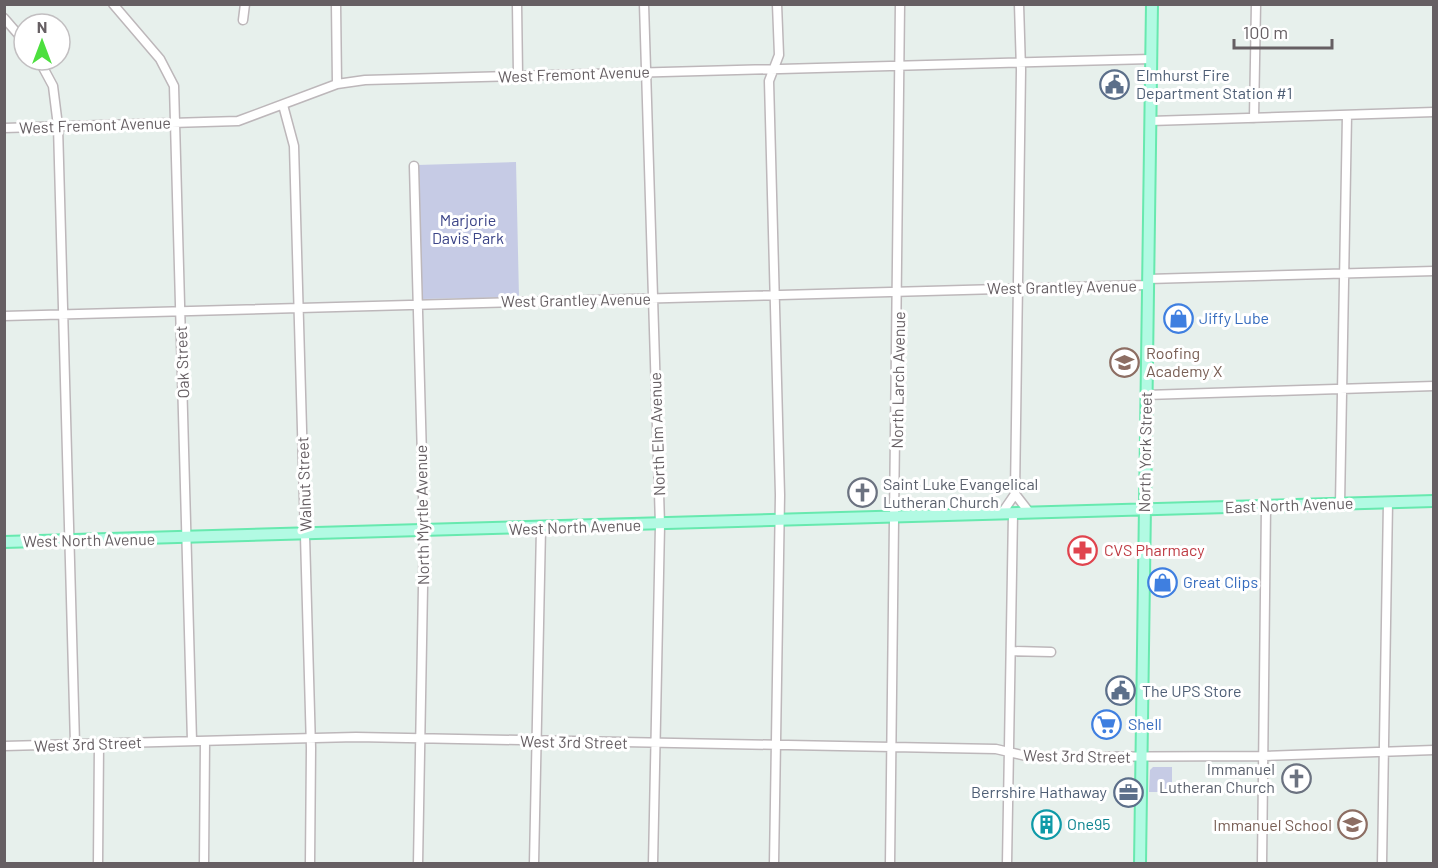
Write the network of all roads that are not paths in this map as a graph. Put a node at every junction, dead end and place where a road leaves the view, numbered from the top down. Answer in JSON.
{"nodes":[{"id":1,"x":113,"y":4,"type":"edge"},
{"id":2,"x":244,"y":4,"type":"edge"},
{"id":3,"x":336,"y":4,"type":"edge"},
{"id":4,"x":517,"y":4,"type":"edge"},
{"id":5,"x":644,"y":4,"type":"edge"},
{"id":6,"x":777,"y":4,"type":"edge"},
{"id":7,"x":900,"y":4,"type":"edge"},
{"id":8,"x":1020,"y":4,"type":"edge"},
{"id":9,"x":1152,"y":4,"type":"edge"},
{"id":10,"x":1256,"y":4,"type":"edge"},
{"id":11,"x":243,"y":20,"type":"dead end"},
{"id":12,"x":1151,"y":59,"type":"junction"},
{"id":13,"x":1021,"y":62,"type":"junction"},
{"id":14,"x":902,"y":66,"type":"junction"},
{"id":15,"x":774,"y":69,"type":"junction"},
{"id":16,"x":45,"y":72,"type":"edge"},
{"id":17,"x":646,"y":72,"type":"junction"},
{"id":18,"x":518,"y":75,"type":"junction"},
{"id":19,"x":337,"y":84,"type":"junction"},
{"id":20,"x":283,"y":105,"type":"junction"},
{"id":21,"x":1434,"y":112,"type":"edge"},
{"id":22,"x":1347,"y":115,"type":"junction"},
{"id":23,"x":1254,"y":118,"type":"junction"},
{"id":24,"x":1150,"y":121,"type":"junction"},
{"id":25,"x":175,"y":123,"type":"junction"},
{"id":26,"x":58,"y":126,"type":"junction"},
{"id":27,"x":4,"y":128,"type":"edge"},
{"id":28,"x":414,"y":166,"type":"dead end"},
{"id":29,"x":1434,"y":271,"type":"edge"},
{"id":30,"x":1344,"y":274,"type":"junction"},
{"id":31,"x":1148,"y":282,"type":"junction"},
{"id":32,"x":1019,"y":288,"type":"junction"},
{"id":33,"x":899,"y":291,"type":"junction"},
{"id":34,"x":775,"y":294,"type":"junction"},
{"id":35,"x":652,"y":298,"type":"junction"},
{"id":36,"x":417,"y":304,"type":"junction"},
{"id":37,"x":298,"y":308,"type":"junction"},
{"id":38,"x":180,"y":311,"type":"junction"},
{"id":39,"x":63,"y":315,"type":"junction"},
{"id":40,"x":4,"y":316,"type":"edge"},
{"id":41,"x":1434,"y":386,"type":"edge"},
{"id":42,"x":1342,"y":389,"type":"junction"},
{"id":43,"x":1146,"y":395,"type":"junction"},
{"id":44,"x":1016,"y":494,"type":"junction"},
{"id":45,"x":1434,"y":501,"type":"edge"},
{"id":46,"x":1388,"y":502,"type":"junction"},
{"id":47,"x":1340,"y":504,"type":"junction"},
{"id":48,"x":1266,"y":506,"type":"junction"},
{"id":49,"x":1144,"y":509,"type":"junction"},
{"id":50,"x":1008,"y":513,"type":"junction"},
{"id":51,"x":1029,"y":513,"type":"junction"},
{"id":52,"x":896,"y":517,"type":"junction"},
{"id":53,"x":780,"y":521,"type":"junction"},
{"id":54,"x":660,"y":525,"type":"junction"},
{"id":55,"x":541,"y":528,"type":"junction"},
{"id":56,"x":424,"y":531,"type":"junction"},
{"id":57,"x":306,"y":535,"type":"junction"},
{"id":58,"x":187,"y":538,"type":"junction"},
{"id":59,"x":69,"y":540,"type":"junction"},
{"id":60,"x":4,"y":542,"type":"edge"},
{"id":61,"x":1011,"y":651,"type":"junction"},
{"id":62,"x":1051,"y":652,"type":"dead end"},
{"id":63,"x":310,"y":737,"type":"junction"},
{"id":64,"x":420,"y":740,"type":"junction"},
{"id":65,"x":192,"y":741,"type":"junction"},
{"id":66,"x":205,"y":741,"type":"junction"},
{"id":67,"x":536,"y":742,"type":"junction"},
{"id":68,"x":656,"y":743,"type":"junction"},
{"id":69,"x":75,"y":744,"type":"junction"},
{"id":70,"x":99,"y":744,"type":"junction"},
{"id":71,"x":776,"y":745,"type":"junction"},
{"id":72,"x":4,"y":746,"type":"edge"},
{"id":73,"x":892,"y":747,"type":"junction"},
{"id":74,"x":1434,"y":750,"type":"edge"},
{"id":75,"x":1384,"y":751,"type":"junction"},
{"id":76,"x":1009,"y":753,"type":"junction"},
{"id":77,"x":1263,"y":756,"type":"junction"},
{"id":78,"x":1142,"y":757,"type":"junction"},
{"id":79,"x":98,"y":864,"type":"edge"},
{"id":80,"x":204,"y":864,"type":"edge"},
{"id":81,"x":310,"y":864,"type":"edge"},
{"id":82,"x":418,"y":864,"type":"edge"},
{"id":83,"x":534,"y":864,"type":"edge"},
{"id":84,"x":653,"y":864,"type":"edge"},
{"id":85,"x":774,"y":864,"type":"edge"},
{"id":86,"x":890,"y":864,"type":"edge"},
{"id":87,"x":1007,"y":864,"type":"edge"},
{"id":88,"x":1140,"y":864,"type":"edge"},
{"id":89,"x":1262,"y":864,"type":"edge"},
{"id":90,"x":1382,"y":864,"type":"edge"}],
"edges":[{"from":1,"to":25,"type":"street","name":"Oak Street"},
{"from":2,"to":11,"type":"street"},
{"from":3,"to":19,"type":"street"},
{"from":4,"to":18,"type":"street"},
{"from":5,"to":17,"type":"street","name":"North Elm Avenue"},
{"from":6,"to":15,"type":"street"},
{"from":7,"to":14,"type":"street","name":"North Larch Avenue"},
{"from":8,"to":13,"type":"street"},
{"from":9,"to":12,"type":"main road","name":"North York Street"},
{"from":10,"to":23,"type":"street"},
{"from":12,"to":13,"type":"street","name":"West Fremont Avenue"},
{"from":12,"to":24,"type":"main road","name":"North York Street"},
{"from":13,"to":14,"type":"street","name":"West Fremont Avenue"},
{"from":13,"to":32,"type":"street"},
{"from":14,"to":15,"type":"street","name":"West Fremont Avenue"},
{"from":14,"to":33,"type":"street","name":"North Larch Avenue"},
{"from":15,"to":17,"type":"street","name":"West Fremont Avenue"},
{"from":15,"to":34,"type":"street"},
{"from":16,"to":26,"type":"street"},
{"from":17,"to":18,"type":"street","name":"West Fremont Avenue"},
{"from":17,"to":35,"type":"street","name":"North Elm Avenue"},
{"from":18,"to":19,"type":"street","name":"West Fremont Avenue"},
{"from":19,"to":20,"type":"street","name":"West Fremont Avenue"},
{"from":20,"to":25,"type":"street","name":"West Fremont Avenue"},
{"from":20,"to":37,"type":"street","name":"Walnut Street"},
{"from":21,"to":22,"type":"street"},
{"from":22,"to":23,"type":"street"},
{"from":22,"to":30,"type":"street"},
{"from":23,"to":24,"type":"street"},
{"from":24,"to":31,"type":"main road","name":"North York Street"},
{"from":25,"to":26,"type":"street","name":"West Fremont Avenue"},
{"from":25,"to":38,"type":"street","name":"Oak Street"},
{"from":26,"to":27,"type":"street","name":"West Fremont Avenue"},
{"from":26,"to":39,"type":"street"},
{"from":28,"to":36,"type":"street","name":"North Myrtle Avenue"},
{"from":29,"to":30,"type":"street","name":"West Grantley Avenue"},
{"from":30,"to":31,"type":"street","name":"West Grantley Avenue"},
{"from":30,"to":42,"type":"street"},
{"from":31,"to":32,"type":"street","name":"West Grantley Avenue"},
{"from":31,"to":43,"type":"main road","name":"North York Street"},
{"from":32,"to":33,"type":"street","name":"West Grantley Avenue"},
{"from":32,"to":44,"type":"street"},
{"from":33,"to":34,"type":"street","name":"West Grantley Avenue"},
{"from":33,"to":52,"type":"street","name":"North Larch Avenue"},
{"from":34,"to":35,"type":"street","name":"West Grantley Avenue"},
{"from":34,"to":53,"type":"street"},
{"from":35,"to":36,"type":"street","name":"West Grantley Avenue"},
{"from":35,"to":54,"type":"street","name":"North Elm Avenue"},
{"from":36,"to":37,"type":"street","name":"West Grantley Avenue"},
{"from":36,"to":56,"type":"street","name":"North Myrtle Avenue"},
{"from":37,"to":38,"type":"street","name":"West Grantley Avenue"},
{"from":37,"to":57,"type":"street","name":"Walnut Street"},
{"from":38,"to":39,"type":"street","name":"West Grantley Avenue"},
{"from":38,"to":58,"type":"street","name":"Oak Street"},
{"from":39,"to":40,"type":"street","name":"West Grantley Avenue"},
{"from":39,"to":59,"type":"street"},
{"from":41,"to":42,"type":"street"},
{"from":42,"to":43,"type":"street"},
{"from":42,"to":47,"type":"street"},
{"from":43,"to":49,"type":"main road","name":"North York Street"},
{"from":44,"to":50,"type":"street"},
{"from":44,"to":51,"type":"street"},
{"from":45,"to":46,"type":"main road","name":"East North Avenue"},
{"from":46,"to":47,"type":"main road","name":"East North Avenue"},
{"from":46,"to":75,"type":"street"},
{"from":47,"to":48,"type":"main road","name":"East North Avenue"},
{"from":48,"to":49,"type":"main road","name":"East North Avenue"},
{"from":48,"to":77,"type":"street"},
{"from":49,"to":51,"type":"main road","name":"West North Avenue"},
{"from":49,"to":78,"type":"main road","name":"North York Street"},
{"from":50,"to":51,"type":"main road","name":"West North Avenue"},
{"from":50,"to":52,"type":"main road","name":"West North Avenue"},
{"from":50,"to":61,"type":"street"},
{"from":52,"to":53,"type":"main road","name":"West North Avenue"},
{"from":52,"to":73,"type":"street","name":"North Larch Avenue"},
{"from":53,"to":54,"type":"main road","name":"West North Avenue"},
{"from":53,"to":71,"type":"street"},
{"from":54,"to":55,"type":"main road","name":"West North Avenue"},
{"from":54,"to":68,"type":"street","name":"North Elm Avenue"},
{"from":55,"to":56,"type":"main road","name":"West North Avenue"},
{"from":55,"to":67,"type":"street"},
{"from":56,"to":57,"type":"main road","name":"West North Avenue"},
{"from":56,"to":64,"type":"street","name":"North Myrtle Avenue"},
{"from":57,"to":58,"type":"main road","name":"West North Avenue"},
{"from":57,"to":63,"type":"street","name":"Walnut Street"},
{"from":58,"to":59,"type":"main road","name":"West North Avenue"},
{"from":58,"to":65,"type":"street","name":"Oak Street"},
{"from":59,"to":60,"type":"main road","name":"West North Avenue"},
{"from":59,"to":69,"type":"street"},
{"from":61,"to":62,"type":"street"},
{"from":61,"to":76,"type":"street"},
{"from":63,"to":64,"type":"street","name":"West 3rd Street"},
{"from":63,"to":66,"type":"street","name":"West 3rd Street"},
{"from":63,"to":81,"type":"street","name":"Walnut Street"},
{"from":64,"to":67,"type":"street","name":"West 3rd Street"},
{"from":64,"to":82,"type":"street","name":"North Myrtle Avenue"},
{"from":65,"to":66,"type":"street","name":"West 3rd Street"},
{"from":65,"to":70,"type":"street","name":"West 3rd Street"},
{"from":66,"to":80,"type":"street"},
{"from":67,"to":68,"type":"street","name":"West 3rd Street"},
{"from":67,"to":83,"type":"street"},
{"from":68,"to":71,"type":"street","name":"West 3rd Street"},
{"from":68,"to":84,"type":"street","name":"North Elm Avenue"},
{"from":69,"to":70,"type":"street","name":"West 3rd Street"},
{"from":69,"to":72,"type":"street","name":"West 3rd Street"},
{"from":70,"to":79,"type":"street"},
{"from":71,"to":73,"type":"street","name":"West 3rd Street"},
{"from":71,"to":85,"type":"street"},
{"from":73,"to":76,"type":"street","name":"West 3rd Street"},
{"from":73,"to":86,"type":"street","name":"North Larch Avenue"},
{"from":74,"to":75,"type":"street","name":"West 3rd Street"},
{"from":75,"to":77,"type":"street","name":"West 3rd Street"},
{"from":75,"to":90,"type":"street"},
{"from":76,"to":78,"type":"street","name":"West 3rd Street"},
{"from":76,"to":87,"type":"street"},
{"from":77,"to":78,"type":"street","name":"West 3rd Street"},
{"from":77,"to":89,"type":"street"},
{"from":78,"to":88,"type":"main road","name":"North York Street"}]}
